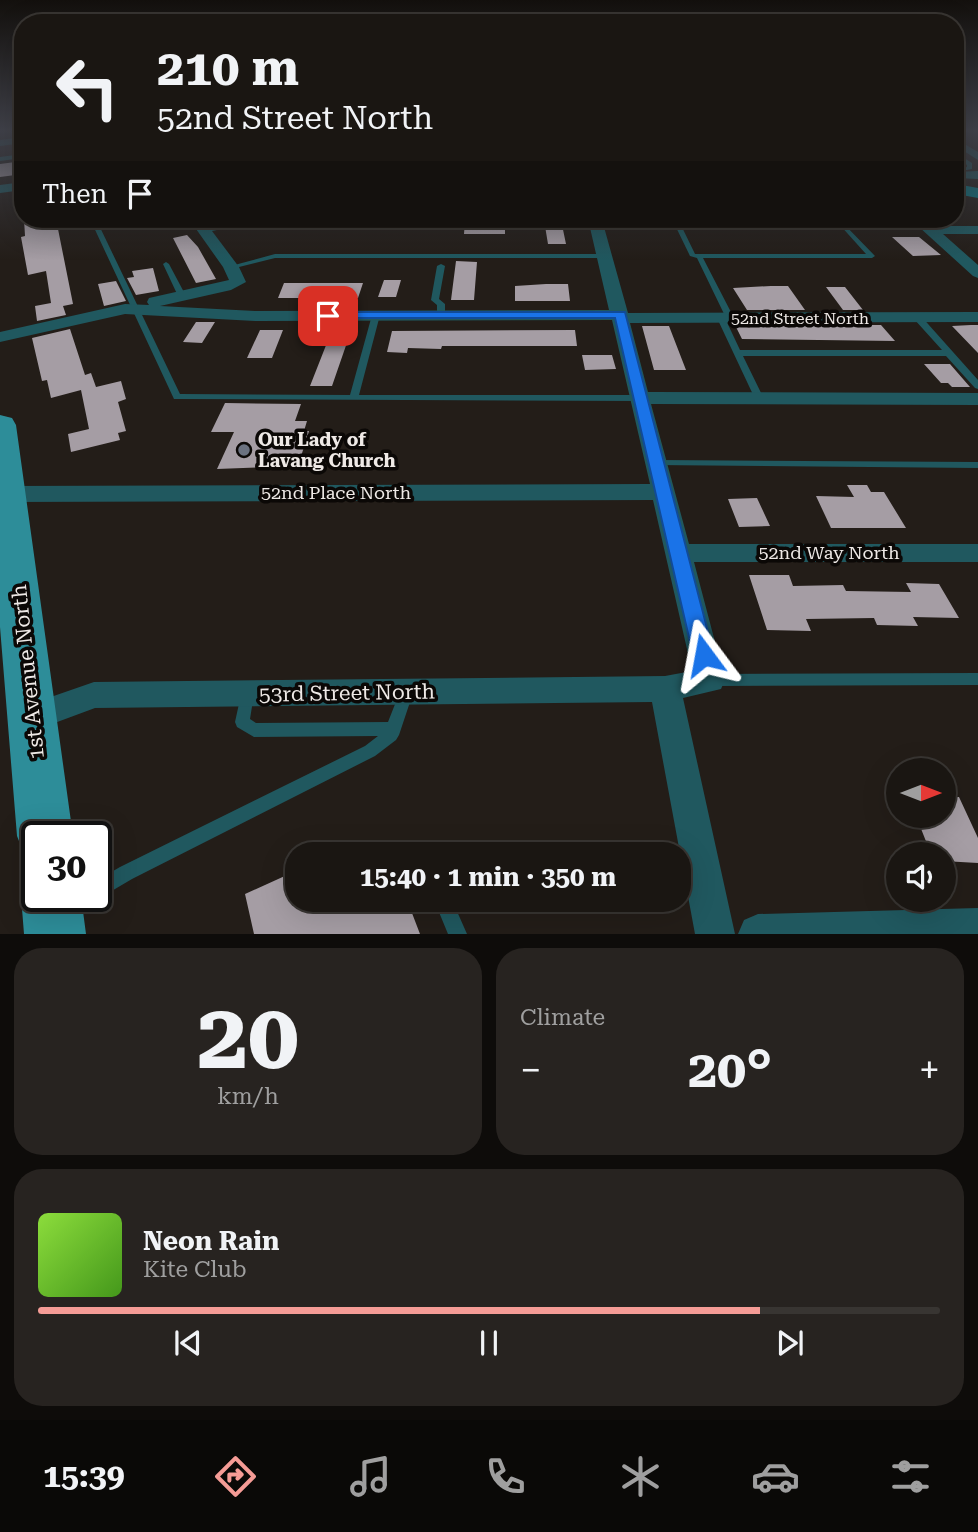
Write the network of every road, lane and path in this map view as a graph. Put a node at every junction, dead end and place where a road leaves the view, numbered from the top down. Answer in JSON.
{"nodes":[{"id":1,"x":97,"y":228,"type":"edge"},
{"id":2,"x":202,"y":228,"type":"edge"},
{"id":3,"x":598,"y":228,"type":"edge"},
{"id":4,"x":679,"y":228,"type":"edge"},
{"id":5,"x":846,"y":228,"type":"edge"},
{"id":6,"x":928,"y":228,"type":"edge"},
{"id":7,"x":960,"y":228,"type":"edge"},
{"id":8,"x":978,"y":230,"type":"edge"},
{"id":9,"x":605,"y":256,"type":"junction"},
{"id":10,"x":699,"y":256,"type":"junction"},
{"id":11,"x":166,"y":264,"type":"dead end"},
{"id":12,"x":441,"y":266,"type":"dead end"},
{"id":13,"x":231,"y":267,"type":"junction"},
{"id":14,"x":978,"y":273,"type":"edge"},
{"id":15,"x":182,"y":296,"type":"junction"},
{"id":16,"x":135,"y":309,"type":"junction"},
{"id":17,"x":441,"y":315,"type":"junction"},
{"id":18,"x":376,"y":316,"type":"junction"},
{"id":19,"x":621,"y":316,"type":"junction"},
{"id":20,"x":917,"y":317,"type":"junction"},
{"id":21,"x":978,"y":317,"type":"edge"},
{"id":22,"x":726,"y":318,"type":"junction"},
{"id":23,"x":0,"y":337,"type":"edge"},
{"id":24,"x":739,"y":353,"type":"junction"},
{"id":25,"x":949,"y":353,"type":"junction"},
{"id":26,"x":978,"y":386,"type":"edge"},
{"id":27,"x":354,"y":397,"type":"junction"},
{"id":28,"x":641,"y":398,"type":"junction"},
{"id":29,"x":759,"y":399,"type":"junction"},
{"id":30,"x":978,"y":399,"type":"edge"},
{"id":31,"x":1,"y":438,"type":"edge"},
{"id":32,"x":657,"y":463,"type":"junction"},
{"id":33,"x":978,"y":465,"type":"edge"},
{"id":34,"x":664,"y":492,"type":"junction"},
{"id":35,"x":8,"y":494,"type":"junction"},
{"id":36,"x":680,"y":553,"type":"junction"},
{"id":37,"x":978,"y":553,"type":"edge"},
{"id":38,"x":12,"y":637,"type":"edge"},
{"id":39,"x":978,"y":679,"type":"edge"},
{"id":40,"x":710,"y":681,"type":"junction"},
{"id":41,"x":665,"y":689,"type":"junction"},
{"id":42,"x":406,"y":692,"type":"junction"},
{"id":43,"x":247,"y":694,"type":"junction"},
{"id":44,"x":33,"y":717,"type":"junction"},
{"id":45,"x":393,"y":729,"type":"junction"},
{"id":46,"x":43,"y":821,"type":"edge"},
{"id":47,"x":112,"y":881,"type":"edge"},
{"id":48,"x":448,"y":912,"type":"edge"},
{"id":49,"x":978,"y":928,"type":"edge"},
{"id":50,"x":458,"y":933,"type":"edge"},
{"id":51,"x":715,"y":933,"type":"edge"},
{"id":52,"x":758,"y":933,"type":"edge"}],
"edges":[{"from":1,"to":16,"type":"lane"},
{"from":2,"to":13,"type":"street"},
{"from":3,"to":9,"type":"street"},
{"from":4,"to":10,"type":"lane"},
{"from":5,"to":10,"type":"lane"},
{"from":6,"to":14,"type":"street"},
{"from":7,"to":8,"type":"street"},
{"from":9,"to":13,"type":"lane"},
{"from":9,"to":19,"type":"street"},
{"from":10,"to":22,"type":"lane"},
{"from":11,"to":15,"type":"lane"},
{"from":12,"to":17,"type":"lane"},
{"from":13,"to":15,"type":"street","name":"52nd Street North"},
{"from":15,"to":16,"type":"street","name":"52nd Street North"},
{"from":16,"to":18,"type":"street","name":"52nd Street North"},
{"from":16,"to":23,"type":"street","name":"52nd Street North"},
{"from":16,"to":27,"type":"lane"},
{"from":17,"to":18,"type":"street","name":"52nd Street North"},
{"from":17,"to":19,"type":"street","name":"52nd Street North"},
{"from":18,"to":27,"type":"lane"},
{"from":19,"to":22,"type":"street","name":"52nd Street North"},
{"from":19,"to":28,"type":"street"},
{"from":20,"to":21,"type":"street","name":"52nd Street North"},
{"from":20,"to":22,"type":"street","name":"52nd Street North"},
{"from":20,"to":25,"type":"lane"},
{"from":22,"to":24,"type":"lane"},
{"from":24,"to":25,"type":"lane"},
{"from":24,"to":29,"type":"lane"},
{"from":25,"to":26,"type":"lane"},
{"from":27,"to":28,"type":"lane"},
{"from":28,"to":29,"type":"street"},
{"from":28,"to":32,"type":"street"},
{"from":29,"to":30,"type":"street"},
{"from":31,"to":35,"type":"main road","name":"1st Avenue North"},
{"from":32,"to":33,"type":"lane"},
{"from":32,"to":34,"type":"street"},
{"from":34,"to":35,"type":"street","name":"52nd Place North"},
{"from":34,"to":36,"type":"street"},
{"from":35,"to":38,"type":"main road","name":"1st Avenue North"},
{"from":36,"to":37,"type":"street","name":"52nd Way North"},
{"from":36,"to":40,"type":"street"},
{"from":38,"to":44,"type":"main road","name":"1st Avenue North"},
{"from":39,"to":40,"type":"lane"},
{"from":40,"to":41,"type":"street","name":"53rd Street North"},
{"from":41,"to":42,"type":"street","name":"53rd Street North"},
{"from":41,"to":51,"type":"street"},
{"from":42,"to":43,"type":"street","name":"53rd Street North"},
{"from":42,"to":45,"type":"lane"},
{"from":43,"to":44,"type":"street","name":"53rd Street North"},
{"from":43,"to":45,"type":"lane"},
{"from":44,"to":46,"type":"main road","name":"1st Avenue North"},
{"from":45,"to":47,"type":"lane"},
{"from":48,"to":50,"type":"lane"},
{"from":49,"to":52,"type":"street"}]}
